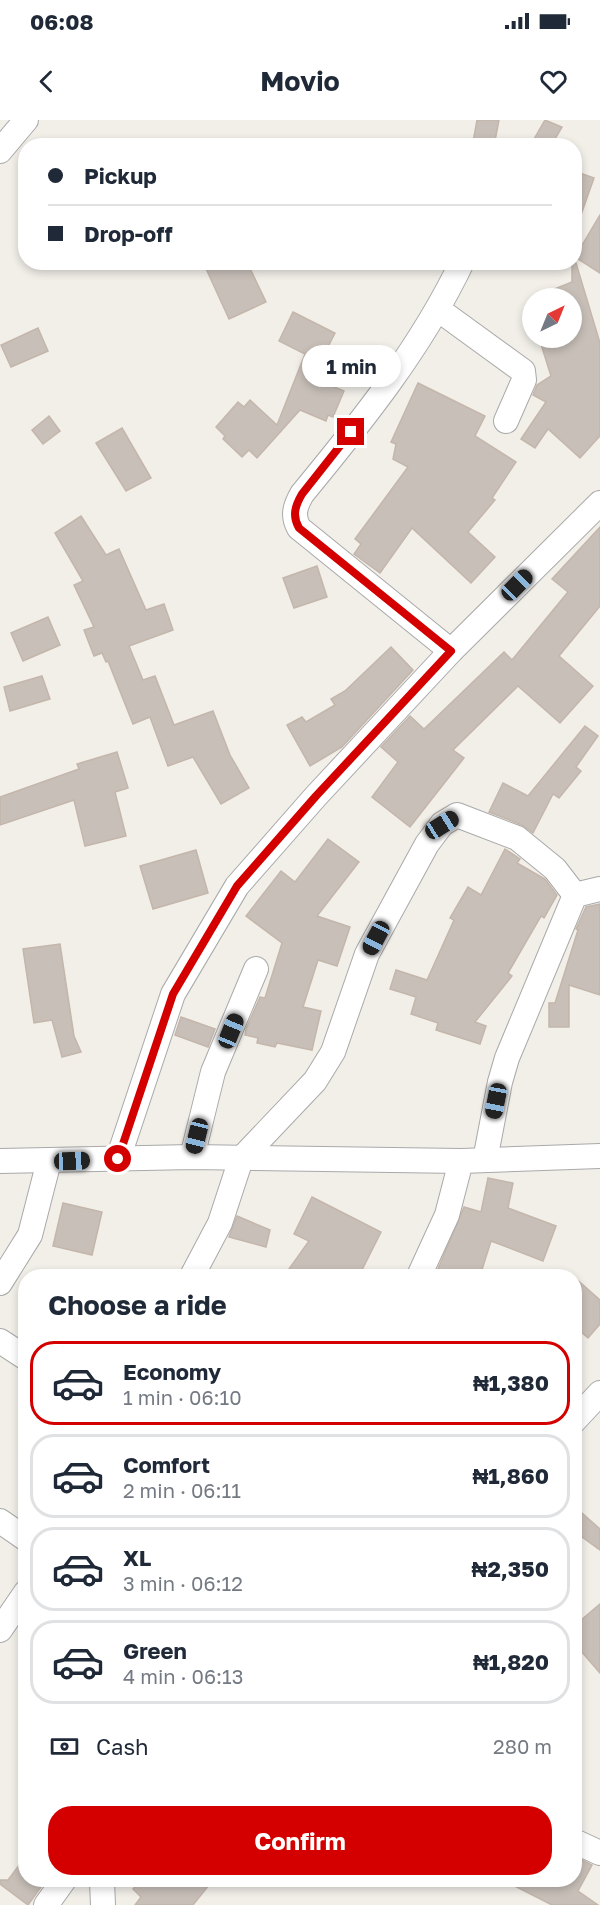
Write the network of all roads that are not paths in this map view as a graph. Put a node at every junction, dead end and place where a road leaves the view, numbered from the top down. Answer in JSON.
{"nodes":[{"id":1,"x":26,"y":120,"type":"edge"},
{"id":2,"x":0,"y":151,"type":"edge"},
{"id":3,"x":458,"y":270,"type":"edge"},
{"id":4,"x":439,"y":310,"type":"junction"},
{"id":5,"x":506,"y":422,"type":"dead end"},
{"id":6,"x":600,"y":503,"type":"edge"},
{"id":7,"x":451,"y":651,"type":"junction"},
{"id":8,"x":600,"y":889,"type":"edge"},
{"id":9,"x":575,"y":895,"type":"junction"},
{"id":10,"x":256,"y":969,"type":"dead end"},
{"id":11,"x":600,"y":1156,"type":"edge"},
{"id":12,"x":192,"y":1157,"type":"junction"},
{"id":13,"x":118,"y":1159,"type":"junction"},
{"id":14,"x":241,"y":1159,"type":"junction"},
{"id":15,"x":0,"y":1161,"type":"edge"},
{"id":16,"x":50,"y":1161,"type":"junction"},
{"id":17,"x":473,"y":1161,"type":"junction"},
{"id":18,"x":196,"y":1269,"type":"edge"},
{"id":19,"x":422,"y":1269,"type":"edge"},
{"id":20,"x":0,"y":1282,"type":"edge"},
{"id":21,"x":0,"y":1341,"type":"edge"},
{"id":22,"x":18,"y":1353,"type":"edge"},
{"id":23,"x":600,"y":1393,"type":"edge"},
{"id":24,"x":582,"y":1412,"type":"edge"},
{"id":25,"x":0,"y":1521,"type":"edge"},
{"id":26,"x":18,"y":1533,"type":"edge"},
{"id":27,"x":18,"y":1604,"type":"edge"},
{"id":28,"x":0,"y":1630,"type":"edge"},
{"id":29,"x":582,"y":1845,"type":"edge"},
{"id":30,"x":600,"y":1853,"type":"edge"},
{"id":31,"x":59,"y":1887,"type":"edge"},
{"id":32,"x":103,"y":1887,"type":"edge"},
{"id":33,"x":46,"y":1905,"type":"edge"},
{"id":34,"x":103,"y":1905,"type":"edge"}],
"edges":[{"from":1,"to":2,"type":"street"},
{"from":3,"to":4,"type":"street"},
{"from":4,"to":5,"type":"street"},
{"from":4,"to":7,"type":"street"},
{"from":6,"to":7,"type":"street"},
{"from":7,"to":13,"type":"street"},
{"from":8,"to":9,"type":"street"},
{"from":9,"to":14,"type":"street"},
{"from":9,"to":17,"type":"street"},
{"from":10,"to":12,"type":"street"},
{"from":11,"to":17,"type":"street"},
{"from":12,"to":13,"type":"street"},
{"from":12,"to":14,"type":"street"},
{"from":13,"to":16,"type":"street"},
{"from":14,"to":17,"type":"street"},
{"from":14,"to":18,"type":"street"},
{"from":15,"to":16,"type":"street"},
{"from":16,"to":20,"type":"street"},
{"from":17,"to":19,"type":"street"},
{"from":21,"to":22,"type":"street"},
{"from":23,"to":24,"type":"street"},
{"from":25,"to":26,"type":"street"},
{"from":27,"to":28,"type":"street"},
{"from":29,"to":30,"type":"street"},
{"from":31,"to":33,"type":"street"},
{"from":32,"to":34,"type":"street"}]}
